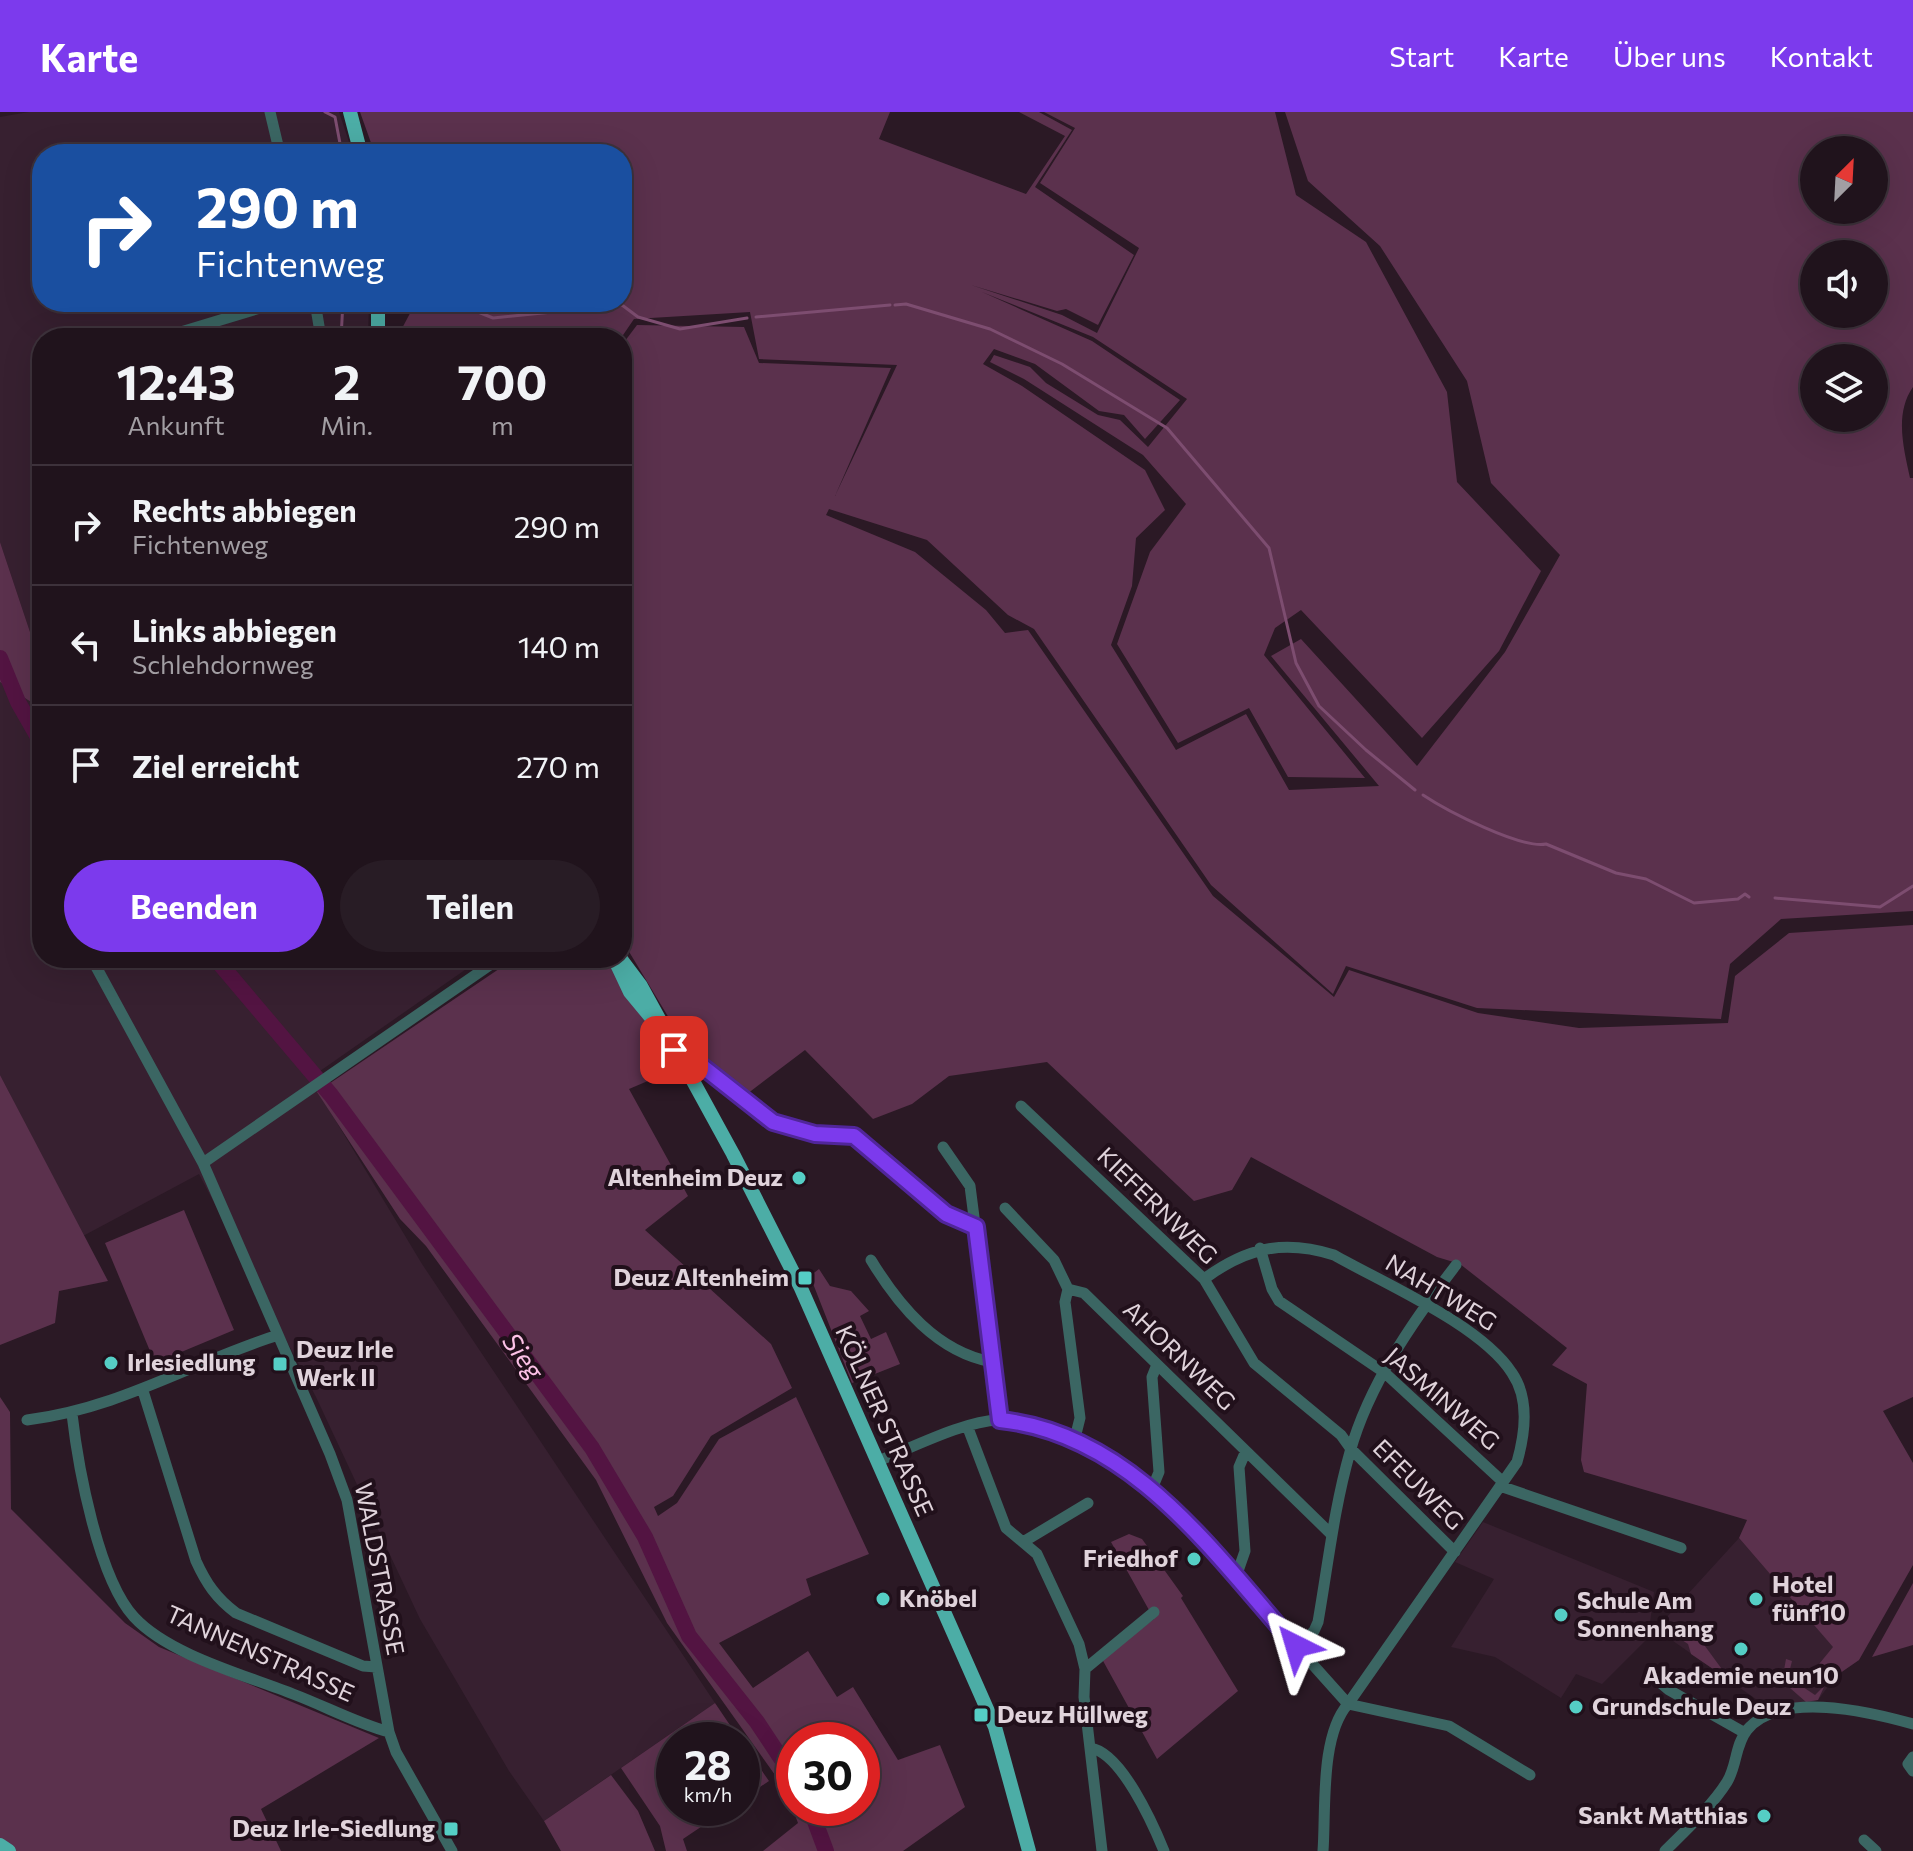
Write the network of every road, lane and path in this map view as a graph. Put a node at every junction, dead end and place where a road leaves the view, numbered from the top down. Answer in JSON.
{"nodes":[{"id":1,"x":270,"y":112,"type":"edge"},
{"id":2,"x":350,"y":112,"type":"edge"},
{"id":3,"x":278,"y":144,"type":"edge"},
{"id":4,"x":358,"y":144,"type":"edge"},
{"id":5,"x":247,"y":312,"type":"edge"},
{"id":6,"x":194,"y":328,"type":"edge"},
{"id":7,"x":97,"y":968,"type":"edge"},
{"id":8,"x":486,"y":968,"type":"edge"},
{"id":9,"x":619,"y":968,"type":"edge"},
{"id":10,"x":628,"y":968,"type":"edge"},
{"id":11,"x":661,"y":1026,"type":"junction"},
{"id":12,"x":674,"y":1050,"type":"junction"},
{"id":13,"x":1021,"y":1106,"type":"dead end"},
{"id":14,"x":943,"y":1147,"type":"dead end"},
{"id":15,"x":203,"y":1163,"type":"junction"},
{"id":16,"x":1005,"y":1208,"type":"dead end"},
{"id":17,"x":976,"y":1227,"type":"junction"},
{"id":18,"x":1260,"y":1248,"type":"junction"},
{"id":19,"x":871,"y":1260,"type":"dead end"},
{"id":20,"x":1456,"y":1265,"type":"dead end"},
{"id":21,"x":1204,"y":1279,"type":"junction"},
{"id":22,"x":1068,"y":1289,"type":"junction"},
{"id":23,"x":1425,"y":1306,"type":"junction"},
{"id":24,"x":278,"y":1335,"type":"junction"},
{"id":25,"x":992,"y":1362,"type":"junction"},
{"id":26,"x":1156,"y":1367,"type":"junction"},
{"id":27,"x":1385,"y":1373,"type":"junction"},
{"id":28,"x":143,"y":1391,"type":"junction"},
{"id":29,"x":72,"y":1414,"type":"junction"},
{"id":30,"x":27,"y":1420,"type":"dead end"},
{"id":31,"x":1000,"y":1420,"type":"junction"},
{"id":32,"x":968,"y":1428,"type":"junction"},
{"id":33,"x":1075,"y":1438,"type":"junction"},
{"id":34,"x":1351,"y":1449,"type":"junction"},
{"id":35,"x":1245,"y":1453,"type":"junction"},
{"id":36,"x":878,"y":1461,"type":"junction"},
{"id":37,"x":1502,"y":1484,"type":"junction"},
{"id":38,"x":1152,"y":1489,"type":"junction"},
{"id":39,"x":1088,"y":1503,"type":"dead end"},
{"id":40,"x":1330,"y":1533,"type":"junction"},
{"id":41,"x":1023,"y":1542,"type":"junction"},
{"id":42,"x":1681,"y":1548,"type":"dead end"},
{"id":43,"x":1455,"y":1552,"type":"junction"},
{"id":44,"x":1237,"y":1574,"type":"junction"},
{"id":45,"x":1154,"y":1612,"type":"dead end"},
{"id":46,"x":1297,"y":1647,"type":"junction"},
{"id":47,"x":376,"y":1667,"type":"junction"},
{"id":48,"x":1085,"y":1669,"type":"junction"},
{"id":49,"x":1656,"y":1679,"type":"dead end"},
{"id":50,"x":1348,"y":1704,"type":"junction"},
{"id":51,"x":1913,"y":1724,"type":"edge"},
{"id":52,"x":389,"y":1732,"type":"junction"},
{"id":53,"x":1745,"y":1733,"type":"junction"},
{"id":54,"x":1090,"y":1748,"type":"junction"},
{"id":55,"x":1913,"y":1757,"type":"edge"},
{"id":56,"x":1913,"y":1771,"type":"edge"},
{"id":57,"x":1530,"y":1775,"type":"dead end"},
{"id":58,"x":1864,"y":1840,"type":"dead end"},
{"id":59,"x":0,"y":1845,"type":"edge"},
{"id":60,"x":9,"y":1851,"type":"edge"},
{"id":61,"x":452,"y":1851,"type":"edge"},
{"id":62,"x":1029,"y":1851,"type":"edge"},
{"id":63,"x":1102,"y":1851,"type":"edge"},
{"id":64,"x":1164,"y":1851,"type":"edge"},
{"id":65,"x":1323,"y":1851,"type":"edge"},
{"id":66,"x":1667,"y":1851,"type":"edge"},
{"id":67,"x":1876,"y":1851,"type":"edge"}],
"edges":[{"from":1,"to":3,"type":"street"},
{"from":2,"to":4,"type":"main road"},
{"from":5,"to":6,"type":"street"},
{"from":7,"to":15,"type":"street","name":"WALDSTRASSE"},
{"from":8,"to":15,"type":"street"},
{"from":9,"to":11,"type":"main road"},
{"from":10,"to":11,"type":"main road"},
{"from":11,"to":12,"type":"main road","name":"KÖLNER STRASSE"},
{"from":12,"to":17,"type":"street"},
{"from":12,"to":36,"type":"main road","name":"KÖLNER STRASSE"},
{"from":13,"to":21,"type":"street","name":"KIEFERNWEG"},
{"from":14,"to":17,"type":"street"},
{"from":15,"to":24,"type":"street","name":"WALDSTRASSE"},
{"from":16,"to":22,"type":"street","name":"AHORNWEG"},
{"from":17,"to":25,"type":"street"},
{"from":18,"to":21,"type":"street","name":"NAHTWEG"},
{"from":18,"to":23,"type":"street","name":"NAHTWEG"},
{"from":18,"to":27,"type":"street","name":"JASMINWEG"},
{"from":19,"to":25,"type":"street"},
{"from":20,"to":23,"type":"street"},
{"from":21,"to":34,"type":"street","name":"KIEFERNWEG"},
{"from":22,"to":26,"type":"street","name":"AHORNWEG"},
{"from":22,"to":33,"type":"street"},
{"from":23,"to":27,"type":"street"},
{"from":23,"to":37,"type":"street","name":"NAHTWEG"},
{"from":24,"to":28,"type":"street"},
{"from":24,"to":47,"type":"street","name":"WALDSTRASSE"},
{"from":25,"to":31,"type":"street"},
{"from":26,"to":35,"type":"street","name":"AHORNWEG"},
{"from":26,"to":38,"type":"street"},
{"from":27,"to":34,"type":"street"},
{"from":27,"to":37,"type":"street","name":"JASMINWEG"},
{"from":28,"to":29,"type":"street"},
{"from":28,"to":47,"type":"street"},
{"from":29,"to":30,"type":"street"},
{"from":29,"to":52,"type":"street","name":"TANNENSTRASSE"},
{"from":31,"to":32,"type":"street"},
{"from":31,"to":33,"type":"street"},
{"from":32,"to":36,"type":"street"},
{"from":32,"to":41,"type":"street"},
{"from":33,"to":38,"type":"street"},
{"from":34,"to":40,"type":"street"},
{"from":34,"to":43,"type":"street","name":"EFEUWEG"},
{"from":35,"to":40,"type":"street","name":"AHORNWEG"},
{"from":35,"to":44,"type":"street"},
{"from":36,"to":62,"type":"main road","name":"KÖLNER STRASSE"},
{"from":37,"to":42,"type":"street"},
{"from":37,"to":43,"type":"street","name":"NAHTWEG"},
{"from":38,"to":44,"type":"street"},
{"from":39,"to":41,"type":"street"},
{"from":40,"to":46,"type":"street"},
{"from":41,"to":48,"type":"street"},
{"from":43,"to":50,"type":"street","name":"NAHTWEG"},
{"from":44,"to":46,"type":"street"},
{"from":45,"to":48,"type":"street"},
{"from":46,"to":50,"type":"street"},
{"from":47,"to":52,"type":"street","name":"WALDSTRASSE"},
{"from":48,"to":54,"type":"street"},
{"from":49,"to":53,"type":"street"},
{"from":50,"to":57,"type":"street"},
{"from":50,"to":65,"type":"street","name":"NAHTWEG"},
{"from":51,"to":53,"type":"street"},
{"from":52,"to":61,"type":"street","name":"WALDSTRASSE"},
{"from":53,"to":66,"type":"street"},
{"from":54,"to":63,"type":"street"},
{"from":54,"to":64,"type":"street"},
{"from":55,"to":56,"type":"street"},
{"from":58,"to":67,"type":"street"},
{"from":59,"to":60,"type":"main road"}]}
